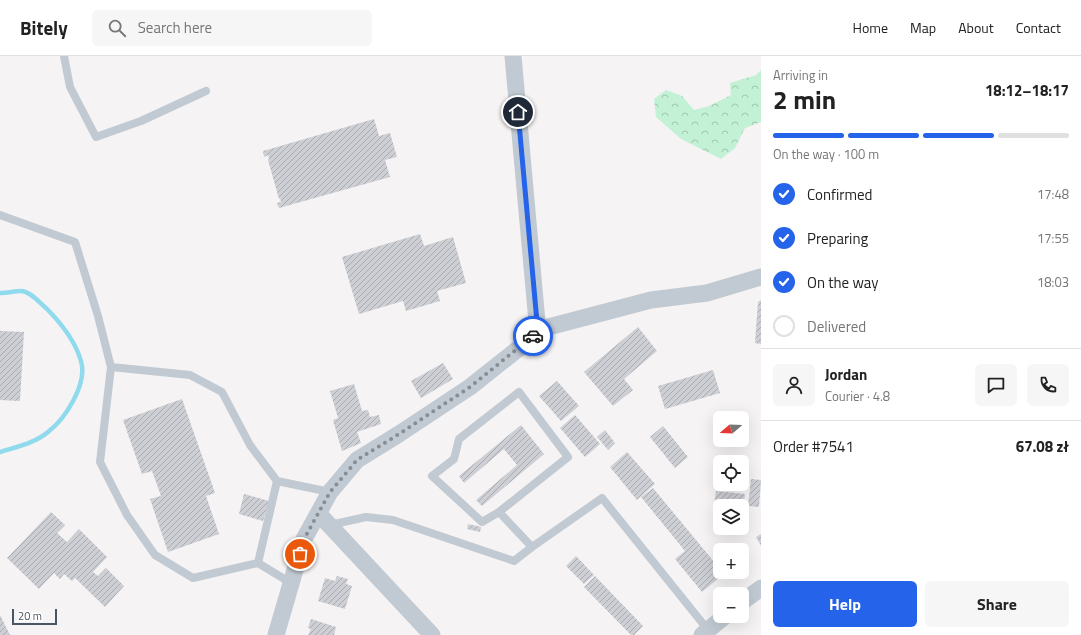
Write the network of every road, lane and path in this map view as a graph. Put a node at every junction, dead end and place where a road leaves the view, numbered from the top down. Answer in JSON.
{"nodes":[{"id":1,"x":64,"y":56,"type":"edge"},
{"id":2,"x":514,"y":56,"type":"edge"},
{"id":3,"x":206,"y":91,"type":"dead end"},
{"id":4,"x":0,"y":215,"type":"edge"},
{"id":5,"x":761,"y":278,"type":"edge"},
{"id":6,"x":538,"y":330,"type":"junction"},
{"id":7,"x":111,"y":367,"type":"junction"},
{"id":8,"x":277,"y":481,"type":"junction"},
{"id":9,"x":330,"y":492,"type":"junction"},
{"id":10,"x":499,"y":512,"type":"junction"},
{"id":11,"x":324,"y":520,"type":"junction"},
{"id":12,"x":532,"y":547,"type":"junction"},
{"id":13,"x":258,"y":563,"type":"junction"},
{"id":14,"x":291,"y":583,"type":"junction"},
{"id":15,"x":761,"y":588,"type":"edge"},
{"id":16,"x":749,"y":597,"type":"edge"},
{"id":17,"x":716,"y":623,"type":"edge"},
{"id":18,"x":705,"y":632,"type":"edge"},
{"id":19,"x":276,"y":635,"type":"edge"},
{"id":20,"x":432,"y":635,"type":"edge"}],
"edges":[{"from":1,"to":3,"type":"lane"},
{"from":2,"to":6,"type":"street"},
{"from":4,"to":7,"type":"lane"},
{"from":5,"to":6,"type":"street"},
{"from":6,"to":9,"type":"street"},
{"from":7,"to":8,"type":"lane"},
{"from":7,"to":13,"type":"lane"},
{"from":8,"to":9,"type":"lane"},
{"from":8,"to":13,"type":"lane"},
{"from":9,"to":11,"type":"street"},
{"from":10,"to":10,"type":"lane"},
{"from":10,"to":12,"type":"lane"},
{"from":11,"to":12,"type":"lane"},
{"from":11,"to":14,"type":"street"},
{"from":11,"to":20,"type":"street"},
{"from":12,"to":18,"type":"lane"},
{"from":13,"to":14,"type":"lane"},
{"from":14,"to":19,"type":"street"},
{"from":15,"to":16,"type":"street"},
{"from":17,"to":18,"type":"street"}]}
